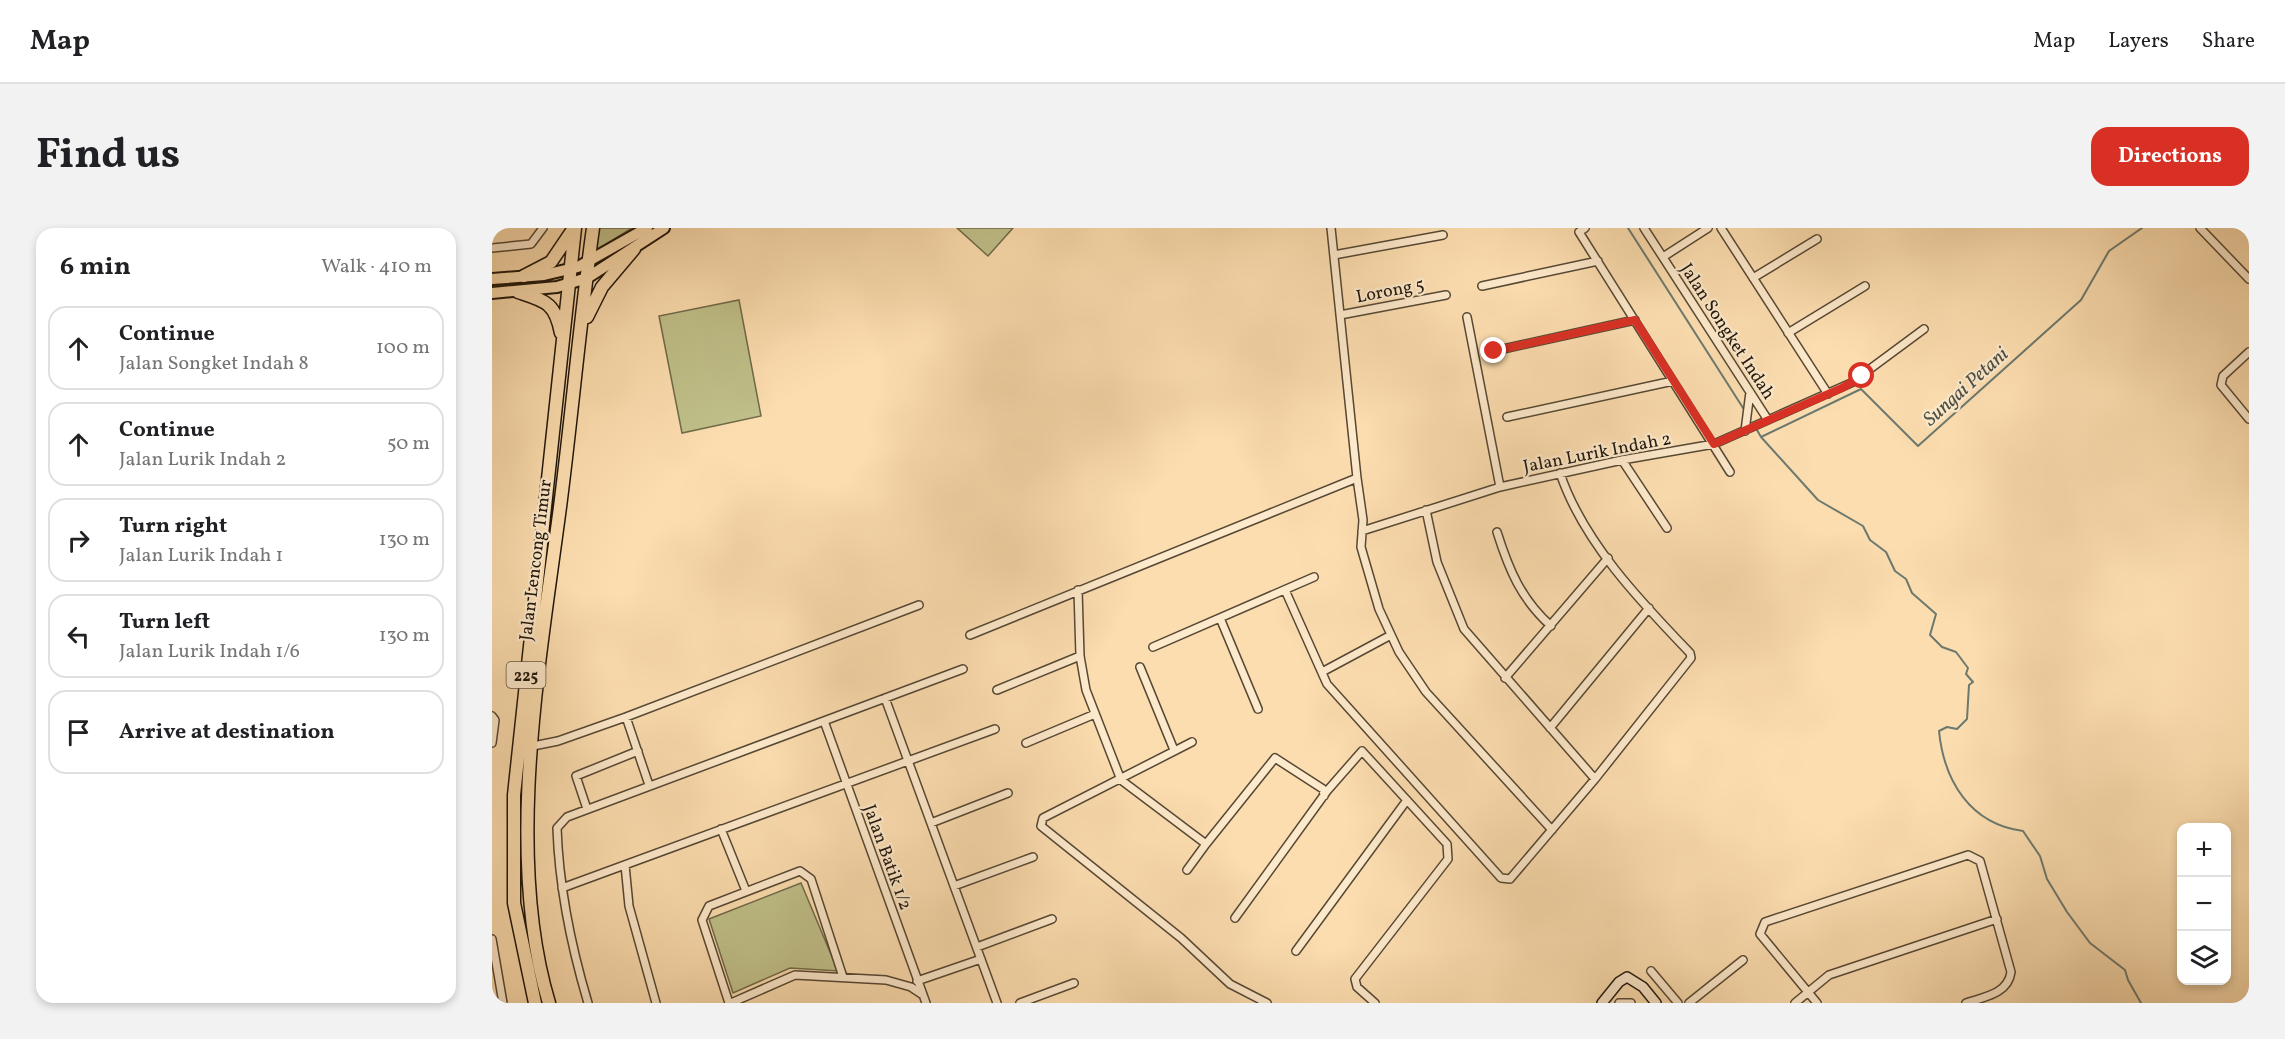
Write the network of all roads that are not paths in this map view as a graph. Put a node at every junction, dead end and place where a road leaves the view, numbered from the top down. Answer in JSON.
{"nodes":[{"id":1,"x":543,"y":228,"type":"edge"},
{"id":2,"x":574,"y":228,"type":"edge"},
{"id":3,"x":593,"y":228,"type":"edge"},
{"id":4,"x":647,"y":228,"type":"edge"},
{"id":5,"x":664,"y":228,"type":"edge"},
{"id":6,"x":1331,"y":228,"type":"edge"},
{"id":7,"x":1644,"y":228,"type":"edge"},
{"id":8,"x":1708,"y":228,"type":"edge"},
{"id":9,"x":1721,"y":228,"type":"edge"},
{"id":10,"x":2200,"y":228,"type":"edge"},
{"id":11,"x":1582,"y":230,"type":"edge"},
{"id":12,"x":1443,"y":235,"type":"dead end"},
{"id":13,"x":1817,"y":239,"type":"dead end"},
{"id":14,"x":492,"y":248,"type":"edge"},
{"id":15,"x":634,"y":249,"type":"junction"},
{"id":16,"x":1334,"y":255,"type":"junction"},
{"id":17,"x":1663,"y":256,"type":"junction"},
{"id":18,"x":1598,"y":261,"type":"junction"},
{"id":19,"x":588,"y":263,"type":"junction"},
{"id":20,"x":570,"y":269,"type":"junction"},
{"id":21,"x":524,"y":276,"type":"junction"},
{"id":22,"x":587,"y":278,"type":"junction"},
{"id":23,"x":1753,"y":278,"type":"junction"},
{"id":24,"x":492,"y":279,"type":"edge"},
{"id":25,"x":2249,"y":279,"type":"edge"},
{"id":26,"x":569,"y":284,"type":"junction"},
{"id":27,"x":1482,"y":286,"type":"dead end"},
{"id":28,"x":1865,"y":286,"type":"dead end"},
{"id":29,"x":518,"y":292,"type":"junction"},
{"id":30,"x":492,"y":293,"type":"edge"},
{"id":31,"x":1446,"y":295,"type":"dead end"},
{"id":32,"x":1340,"y":315,"type":"junction"},
{"id":33,"x":1467,"y":317,"type":"dead end"},
{"id":34,"x":1635,"y":320,"type":"junction"},
{"id":35,"x":1924,"y":329,"type":"dead end"},
{"id":36,"x":582,"y":333,"type":"junction"},
{"id":37,"x":1788,"y":333,"type":"junction"},
{"id":38,"x":564,"y":346,"type":"junction"},
{"id":39,"x":1494,"y":351,"type":"dead end"},
{"id":40,"x":2249,"y":352,"type":"edge"},
{"id":41,"x":1673,"y":381,"type":"junction"},
{"id":42,"x":1750,"y":392,"type":"junction"},
{"id":43,"x":1828,"y":394,"type":"junction"},
{"id":44,"x":1507,"y":417,"type":"dead end"},
{"id":45,"x":2249,"y":418,"type":"edge"},
{"id":46,"x":1768,"y":420,"type":"junction"},
{"id":47,"x":1745,"y":431,"type":"junction"},
{"id":48,"x":1714,"y":444,"type":"junction"},
{"id":49,"x":1622,"y":460,"type":"junction"},
{"id":50,"x":1730,"y":472,"type":"dead end"},
{"id":51,"x":1560,"y":473,"type":"junction"},
{"id":52,"x":1357,"y":478,"type":"junction"},
{"id":53,"x":1500,"y":487,"type":"junction"},
{"id":54,"x":1426,"y":510,"type":"junction"},
{"id":55,"x":1667,"y":528,"type":"dead end"},
{"id":56,"x":1362,"y":531,"type":"junction"},
{"id":57,"x":1497,"y":532,"type":"dead end"},
{"id":58,"x":1608,"y":558,"type":"junction"},
{"id":59,"x":1314,"y":577,"type":"dead end"},
{"id":60,"x":1078,"y":590,"type":"junction"},
{"id":61,"x":1285,"y":590,"type":"junction"},
{"id":62,"x":919,"y":605,"type":"dead end"},
{"id":63,"x":1649,"y":608,"type":"junction"},
{"id":64,"x":1220,"y":618,"type":"junction"},
{"id":65,"x":1551,"y":626,"type":"junction"},
{"id":66,"x":970,"y":635,"type":"dead end"},
{"id":67,"x":1391,"y":635,"type":"junction"},
{"id":68,"x":1153,"y":647,"type":"dead end"},
{"id":69,"x":1080,"y":656,"type":"junction"},
{"id":70,"x":1140,"y":667,"type":"dead end"},
{"id":71,"x":963,"y":669,"type":"dead end"},
{"id":72,"x":1322,"y":672,"type":"junction"},
{"id":73,"x":1505,"y":678,"type":"junction"},
{"id":74,"x":997,"y":690,"type":"dead end"},
{"id":75,"x":885,"y":698,"type":"junction"},
{"id":76,"x":1258,"y":709,"type":"dead end"},
{"id":77,"x":1095,"y":714,"type":"junction"},
{"id":78,"x":492,"y":716,"type":"edge"},
{"id":79,"x":626,"y":717,"type":"junction"},
{"id":80,"x":824,"y":721,"type":"junction"},
{"id":81,"x":1550,"y":728,"type":"junction"},
{"id":82,"x":995,"y":729,"type":"dead end"},
{"id":83,"x":1192,"y":742,"type":"dead end"},
{"id":84,"x":492,"y":743,"type":"edge"},
{"id":85,"x":1026,"y":743,"type":"dead end"},
{"id":86,"x":533,"y":746,"type":"junction"},
{"id":87,"x":1174,"y":750,"type":"junction"},
{"id":88,"x":638,"y":751,"type":"junction"},
{"id":89,"x":908,"y":761,"type":"junction"},
{"id":90,"x":1595,"y":779,"type":"junction"},
{"id":91,"x":1120,"y":780,"type":"junction"},
{"id":92,"x":845,"y":784,"type":"junction"},
{"id":93,"x":649,"y":785,"type":"junction"},
{"id":94,"x":1008,"y":794,"type":"dead end"},
{"id":95,"x":1323,"y":796,"type":"junction"},
{"id":96,"x":1407,"y":800,"type":"junction"},
{"id":97,"x":587,"y":809,"type":"junction"},
{"id":98,"x":931,"y":823,"type":"junction"},
{"id":99,"x":721,"y":829,"type":"junction"},
{"id":100,"x":1552,"y":830,"type":"junction"},
{"id":101,"x":1206,"y":844,"type":"junction"},
{"id":102,"x":1033,"y":857,"type":"dead end"},
{"id":103,"x":625,"y":865,"type":"junction"},
{"id":104,"x":1187,"y":870,"type":"dead end"},
{"id":105,"x":954,"y":886,"type":"junction"},
{"id":106,"x":562,"y":888,"type":"junction"},
{"id":107,"x":746,"y":891,"type":"junction"},
{"id":108,"x":1235,"y":918,"type":"dead end"},
{"id":109,"x":1052,"y":919,"type":"dead end"},
{"id":110,"x":1997,"y":919,"type":"junction"},
{"id":111,"x":492,"y":939,"type":"edge"},
{"id":112,"x":976,"y":947,"type":"junction"},
{"id":113,"x":1296,"y":951,"type":"dead end"},
{"id":114,"x":981,"y":959,"type":"junction"},
{"id":115,"x":1743,"y":960,"type":"dead end"},
{"id":116,"x":1652,"y":971,"type":"dead end"},
{"id":117,"x":843,"y":977,"type":"junction"},
{"id":118,"x":917,"y":981,"type":"junction"},
{"id":119,"x":1074,"y":983,"type":"dead end"},
{"id":120,"x":1808,"y":992,"type":"junction"},
{"id":121,"x":923,"y":995,"type":"junction"},
{"id":122,"x":503,"y":1003,"type":"edge"},
{"id":123,"x":535,"y":1003,"type":"edge"},
{"id":124,"x":549,"y":1003,"type":"edge"},
{"id":125,"x":588,"y":1003,"type":"edge"},
{"id":126,"x":656,"y":1003,"type":"edge"},
{"id":127,"x":730,"y":1003,"type":"edge"},
{"id":128,"x":926,"y":1003,"type":"edge"},
{"id":129,"x":997,"y":1003,"type":"edge"},
{"id":130,"x":1020,"y":1003,"type":"edge"},
{"id":131,"x":1267,"y":1003,"type":"edge"},
{"id":132,"x":1375,"y":1003,"type":"edge"},
{"id":133,"x":1602,"y":1003,"type":"edge"},
{"id":134,"x":1619,"y":1003,"type":"edge"},
{"id":135,"x":1631,"y":1003,"type":"edge"},
{"id":136,"x":1656,"y":1003,"type":"edge"},
{"id":137,"x":1678,"y":1003,"type":"edge"},
{"id":138,"x":1689,"y":1003,"type":"edge"},
{"id":139,"x":1795,"y":1003,"type":"edge"},
{"id":140,"x":1817,"y":1003,"type":"edge"},
{"id":141,"x":1966,"y":1003,"type":"edge"}],
"edges":[{"from":1,"to":14,"type":"street"},
{"from":2,"to":20,"type":"highway","name":"Jalan Lencong Timur","number":"225"},
{"from":2,"to":21,"type":"highway"},
{"from":3,"to":19,"type":"highway","name":"Jalan Lencong Timur","number":"225"},
{"from":4,"to":19,"type":"main road"},
{"from":5,"to":15,"type":"main road"},
{"from":6,"to":16,"type":"street"},
{"from":7,"to":17,"type":"street","name":"Jalan Songket Indah"},
{"from":8,"to":17,"type":"street"},
{"from":9,"to":23,"type":"street"},
{"from":10,"to":25,"type":"street"},
{"from":11,"to":18,"type":"street"},
{"from":12,"to":16,"type":"street"},
{"from":13,"to":23,"type":"street"},
{"from":15,"to":22,"type":"main road"},
{"from":15,"to":36,"type":"highway"},
{"from":16,"to":32,"type":"street"},
{"from":17,"to":42,"type":"street","name":"Jalan Songket Indah"},
{"from":18,"to":27,"type":"street"},
{"from":18,"to":34,"type":"street"},
{"from":19,"to":20,"type":"main road"},
{"from":19,"to":22,"type":"highway","name":"Jalan Lencong Timur","number":"225"},
{"from":20,"to":21,"type":"main road"},
{"from":20,"to":26,"type":"highway","name":"Jalan Lencong Timur","number":"225"},
{"from":21,"to":24,"type":"main road"},
{"from":22,"to":26,"type":"main road"},
{"from":22,"to":36,"type":"highway","name":"Jalan Lencong Timur","number":"225"},
{"from":23,"to":37,"type":"street"},
{"from":26,"to":29,"type":"main road"},
{"from":26,"to":38,"type":"highway","name":"Jalan Lencong Timur","number":"225"},
{"from":28,"to":37,"type":"street"},
{"from":29,"to":30,"type":"main road"},
{"from":29,"to":38,"type":"highway"},
{"from":31,"to":32,"type":"street","name":"Lorong 5"},
{"from":32,"to":52,"type":"street"},
{"from":33,"to":53,"type":"street"},
{"from":34,"to":39,"type":"street"},
{"from":34,"to":41,"type":"street"},
{"from":35,"to":43,"type":"street","name":"Jalan Lurik Indah 2"},
{"from":36,"to":86,"type":"highway","name":"Jalan Lencong Timur","number":"225"},
{"from":37,"to":43,"type":"street"},
{"from":38,"to":123,"type":"highway","name":"Jalan Lencong Timur","number":"225"},
{"from":40,"to":45,"type":"street"},
{"from":41,"to":44,"type":"street"},
{"from":41,"to":48,"type":"street"},
{"from":42,"to":46,"type":"street","name":"Jalan Songket Indah"},
{"from":42,"to":47,"type":"street"},
{"from":43,"to":46,"type":"street","name":"Jalan Lurik Indah 2"},
{"from":46,"to":47,"type":"street","name":"Jalan Lurik Indah 2"},
{"from":47,"to":48,"type":"street","name":"Jalan Lurik Indah 2"},
{"from":48,"to":49,"type":"street","name":"Jalan Lurik Indah 2"},
{"from":48,"to":50,"type":"street"},
{"from":49,"to":51,"type":"street","name":"Jalan Lurik Indah 2"},
{"from":49,"to":55,"type":"street"},
{"from":51,"to":53,"type":"street","name":"Jalan Lurik Indah 2"},
{"from":51,"to":58,"type":"street"},
{"from":52,"to":56,"type":"street"},
{"from":52,"to":60,"type":"street"},
{"from":53,"to":54,"type":"street","name":"Jalan Lurik Indah 2"},
{"from":54,"to":56,"type":"street","name":"Jalan Lurik Indah 2"},
{"from":54,"to":73,"type":"street"},
{"from":56,"to":67,"type":"street"},
{"from":57,"to":65,"type":"street"},
{"from":58,"to":63,"type":"street"},
{"from":58,"to":65,"type":"street"},
{"from":59,"to":61,"type":"street"},
{"from":60,"to":66,"type":"street"},
{"from":60,"to":69,"type":"street"},
{"from":61,"to":64,"type":"street"},
{"from":61,"to":72,"type":"street"},
{"from":62,"to":79,"type":"street"},
{"from":63,"to":81,"type":"street"},
{"from":63,"to":90,"type":"street"},
{"from":64,"to":68,"type":"street"},
{"from":64,"to":76,"type":"street"},
{"from":65,"to":73,"type":"street"},
{"from":67,"to":72,"type":"street"},
{"from":67,"to":100,"type":"street"},
{"from":69,"to":74,"type":"street"},
{"from":69,"to":77,"type":"street"},
{"from":70,"to":87,"type":"street"},
{"from":71,"to":75,"type":"street"},
{"from":72,"to":100,"type":"street"},
{"from":73,"to":81,"type":"street"},
{"from":75,"to":80,"type":"street"},
{"from":75,"to":89,"type":"street"},
{"from":77,"to":85,"type":"street"},
{"from":77,"to":91,"type":"street"},
{"from":78,"to":84,"type":"street"},
{"from":79,"to":86,"type":"street"},
{"from":79,"to":88,"type":"street"},
{"from":80,"to":92,"type":"street","name":"Jalan Batik 1/2"},
{"from":80,"to":93,"type":"street"},
{"from":81,"to":90,"type":"street"},
{"from":82,"to":89,"type":"street"},
{"from":83,"to":87,"type":"street"},
{"from":86,"to":124,"type":"highway","name":"Jalan Lencong Timur","number":"225"},
{"from":87,"to":91,"type":"street"},
{"from":88,"to":93,"type":"street"},
{"from":88,"to":97,"type":"street"},
{"from":89,"to":92,"type":"street"},
{"from":89,"to":98,"type":"street"},
{"from":90,"to":100,"type":"street"},
{"from":91,"to":101,"type":"street"},
{"from":91,"to":131,"type":"street"},
{"from":92,"to":99,"type":"street"},
{"from":92,"to":118,"type":"street","name":"Jalan Batik 1/2"},
{"from":93,"to":97,"type":"street"},
{"from":94,"to":98,"type":"street"},
{"from":95,"to":96,"type":"street"},
{"from":95,"to":101,"type":"street"},
{"from":95,"to":108,"type":"street"},
{"from":96,"to":113,"type":"street"},
{"from":96,"to":132,"type":"street"},
{"from":97,"to":106,"type":"street"},
{"from":98,"to":105,"type":"street"},
{"from":99,"to":103,"type":"street"},
{"from":99,"to":107,"type":"street"},
{"from":101,"to":104,"type":"street"},
{"from":102,"to":105,"type":"street"},
{"from":103,"to":106,"type":"street"},
{"from":103,"to":126,"type":"street"},
{"from":105,"to":112,"type":"street"},
{"from":106,"to":125,"type":"street"},
{"from":107,"to":117,"type":"street"},
{"from":107,"to":127,"type":"street"},
{"from":109,"to":112,"type":"street"},
{"from":110,"to":120,"type":"street"},
{"from":110,"to":120,"type":"street"},
{"from":110,"to":141,"type":"street"},
{"from":111,"to":122,"type":"street"},
{"from":112,"to":114,"type":"street"},
{"from":114,"to":118,"type":"street"},
{"from":114,"to":129,"type":"street"},
{"from":115,"to":138,"type":"street"},
{"from":116,"to":137,"type":"street"},
{"from":117,"to":121,"type":"street"},
{"from":117,"to":127,"type":"street"},
{"from":118,"to":121,"type":"street","name":"Jalan Batik 1/2"},
{"from":119,"to":130,"type":"street"},
{"from":120,"to":139,"type":"street"},
{"from":120,"to":140,"type":"street"},
{"from":121,"to":128,"type":"street","name":"Jalan Batik 1/2"},
{"from":133,"to":136,"type":"street"},
{"from":134,"to":135,"type":"street"}]}
